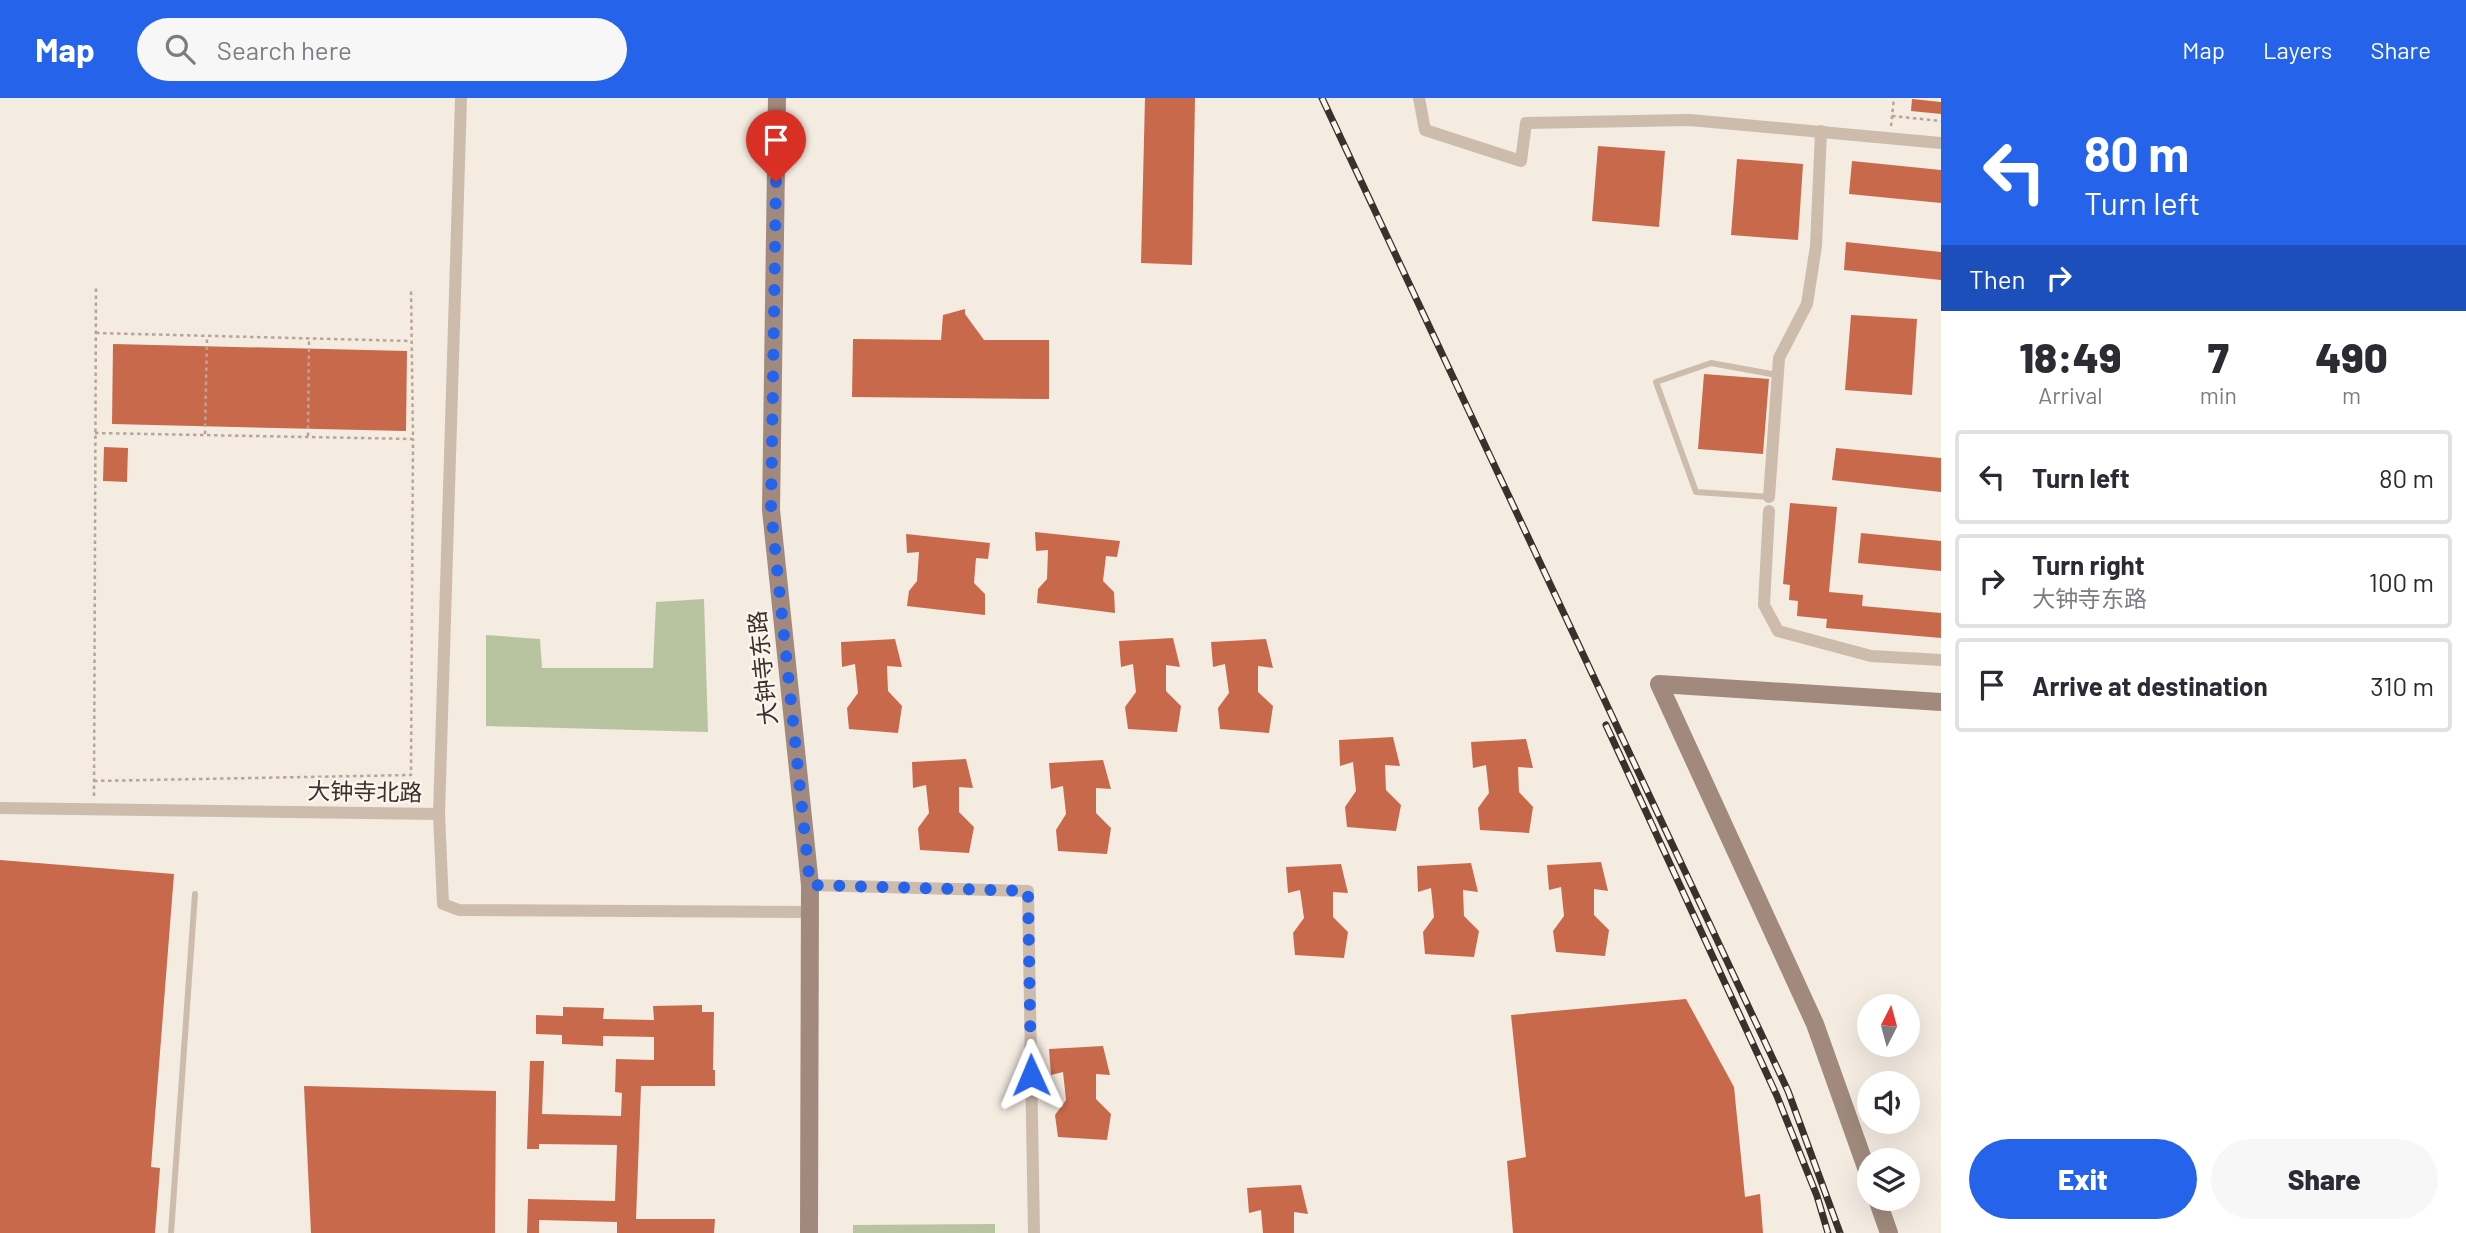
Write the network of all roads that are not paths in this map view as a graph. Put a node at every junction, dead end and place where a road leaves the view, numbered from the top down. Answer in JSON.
{"nodes":[{"id":1,"x":461,"y":98,"type":"edge"},
{"id":2,"x":777,"y":98,"type":"edge"},
{"id":3,"x":1419,"y":98,"type":"edge"},
{"id":4,"x":1821,"y":131,"type":"junction"},
{"id":5,"x":1941,"y":143,"type":"edge"},
{"id":6,"x":1779,"y":375,"type":"dead end"},
{"id":7,"x":1769,"y":497,"type":"joint"},
{"id":8,"x":1769,"y":511,"type":"dead end"},
{"id":9,"x":1941,"y":660,"type":"edge"},
{"id":10,"x":1941,"y":702,"type":"edge"},
{"id":11,"x":0,"y":808,"type":"edge"},
{"id":12,"x":439,"y":814,"type":"junction"},
{"id":13,"x":810,"y":885,"type":"junction"},
{"id":14,"x":195,"y":894,"type":"dead end"},
{"id":15,"x":810,"y":912,"type":"junction"},
{"id":16,"x":1859,"y":1148,"type":"edge"},
{"id":17,"x":1881,"y":1211,"type":"edge"},
{"id":18,"x":171,"y":1233,"type":"edge"},
{"id":19,"x":809,"y":1233,"type":"edge"},
{"id":20,"x":1034,"y":1233,"type":"edge"},
{"id":21,"x":1889,"y":1233,"type":"edge"}],
"edges":[{"from":1,"to":12,"type":"street"},
{"from":2,"to":13,"type":"street","name":"大钟寺东路"},
{"from":3,"to":4,"type":"street"},
{"from":4,"to":5,"type":"street"},
{"from":4,"to":7,"type":"street"},
{"from":6,"to":7,"type":"lane"},
{"from":8,"to":9,"type":"street"},
{"from":10,"to":16,"type":"street"},
{"from":11,"to":12,"type":"street","name":"大钟寺北路"},
{"from":12,"to":15,"type":"street","name":"大钟寺北路"},
{"from":13,"to":15,"type":"street","name":"大钟寺东路"},
{"from":13,"to":20,"type":"street"},
{"from":14,"to":18,"type":"lane"},
{"from":15,"to":19,"type":"street","name":"大钟寺东路"},
{"from":17,"to":21,"type":"street"}]}
